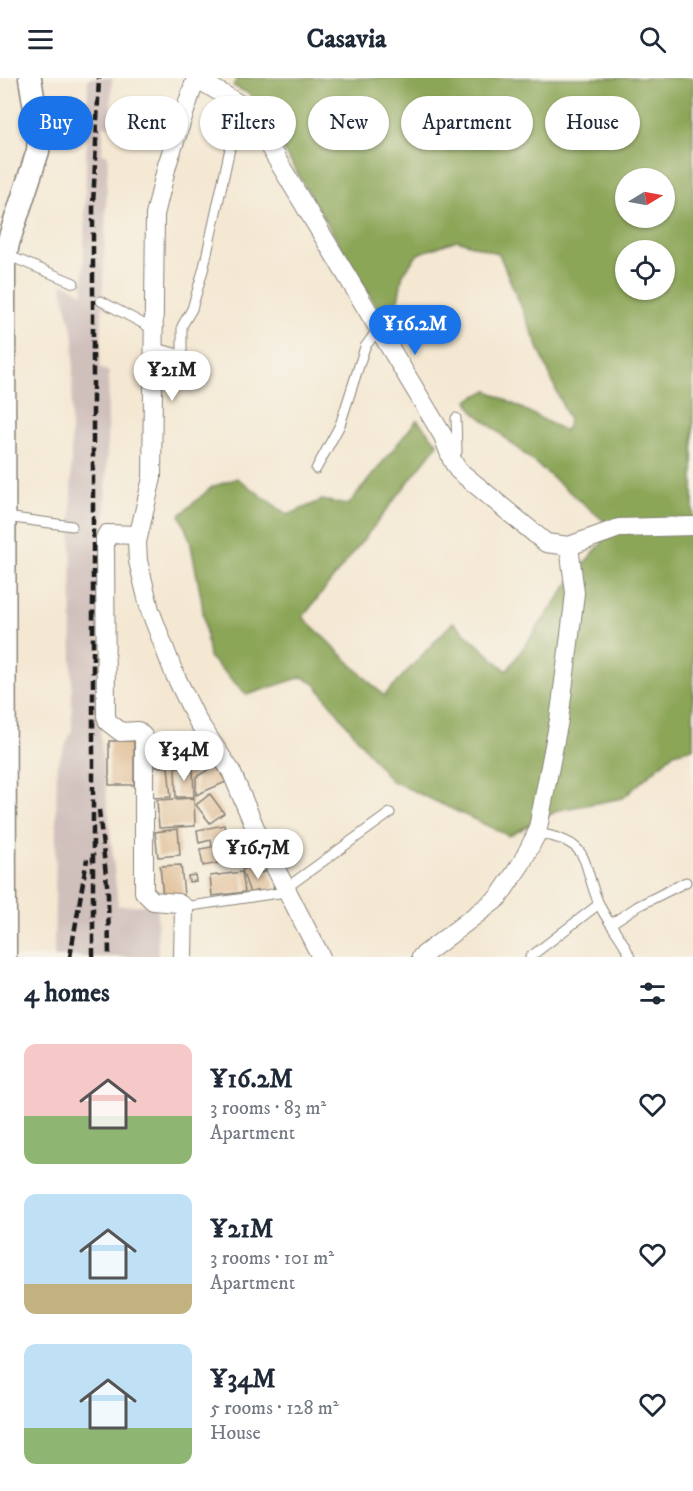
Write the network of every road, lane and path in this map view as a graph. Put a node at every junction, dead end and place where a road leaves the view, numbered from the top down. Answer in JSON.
{"nodes":[{"id":1,"x":30,"y":78,"type":"edge"},
{"id":2,"x":196,"y":78,"type":"edge"},
{"id":3,"x":224,"y":96,"type":"edge"},
{"id":4,"x":230,"y":150,"type":"edge"},
{"id":5,"x":270,"y":150,"type":"edge"},
{"id":6,"x":3,"y":254,"type":"edge"},
{"id":7,"x":74,"y":283,"type":"dead end"},
{"id":8,"x":102,"y":302,"type":"dead end"},
{"id":9,"x":378,"y":329,"type":"junction"},
{"id":10,"x":153,"y":338,"type":"junction"},
{"id":11,"x":456,"y":418,"type":"dead end"},
{"id":12,"x":452,"y":460,"type":"junction"},
{"id":13,"x":316,"y":469,"type":"dead end"},
{"id":14,"x":3,"y":516,"type":"edge"},
{"id":15,"x":72,"y":526,"type":"dead end"},
{"id":16,"x":693,"y":526,"type":"edge"},
{"id":17,"x":138,"y":535,"type":"junction"},
{"id":18,"x":569,"y":546,"type":"junction"},
{"id":19,"x":2,"y":737,"type":"edge"},
{"id":20,"x":390,"y":813,"type":"dead end"},
{"id":21,"x":537,"y":833,"type":"junction"},
{"id":22,"x":2,"y":876,"type":"edge"},
{"id":23,"x":686,"y":882,"type":"dead end"},
{"id":24,"x":285,"y":889,"type":"junction"},
{"id":25,"x":599,"y":904,"type":"junction"},
{"id":26,"x":184,"y":907,"type":"junction"},
{"id":27,"x":612,"y":923,"type":"junction"},
{"id":28,"x":6,"y":957,"type":"edge"},
{"id":29,"x":183,"y":957,"type":"edge"},
{"id":30,"x":321,"y":957,"type":"edge"},
{"id":31,"x":421,"y":957,"type":"edge"},
{"id":32,"x":530,"y":957,"type":"edge"},
{"id":33,"x":630,"y":957,"type":"edge"}],
"edges":[{"from":1,"to":6,"type":"street"},
{"from":2,"to":3,"type":"street"},
{"from":2,"to":10,"type":"street"},
{"from":4,"to":10,"type":"lane"},
{"from":5,"to":9,"type":"street"},
{"from":6,"to":7,"type":"lane"},
{"from":6,"to":14,"type":"street"},
{"from":8,"to":10,"type":"lane"},
{"from":9,"to":12,"type":"street"},
{"from":9,"to":13,"type":"lane"},
{"from":10,"to":17,"type":"street"},
{"from":11,"to":12,"type":"lane"},
{"from":12,"to":18,"type":"street"},
{"from":14,"to":15,"type":"lane"},
{"from":14,"to":19,"type":"street"},
{"from":16,"to":18,"type":"street"},
{"from":17,"to":24,"type":"street"},
{"from":17,"to":26,"type":"street"},
{"from":18,"to":21,"type":"street"},
{"from":19,"to":22,"type":"street"},
{"from":20,"to":24,"type":"lane"},
{"from":21,"to":25,"type":"lane"},
{"from":21,"to":31,"type":"street"},
{"from":22,"to":28,"type":"street"},
{"from":23,"to":27,"type":"lane"},
{"from":24,"to":26,"type":"lane"},
{"from":24,"to":30,"type":"street"},
{"from":25,"to":27,"type":"lane"},
{"from":25,"to":32,"type":"lane"},
{"from":26,"to":29,"type":"street"},
{"from":27,"to":33,"type":"lane"}]}
